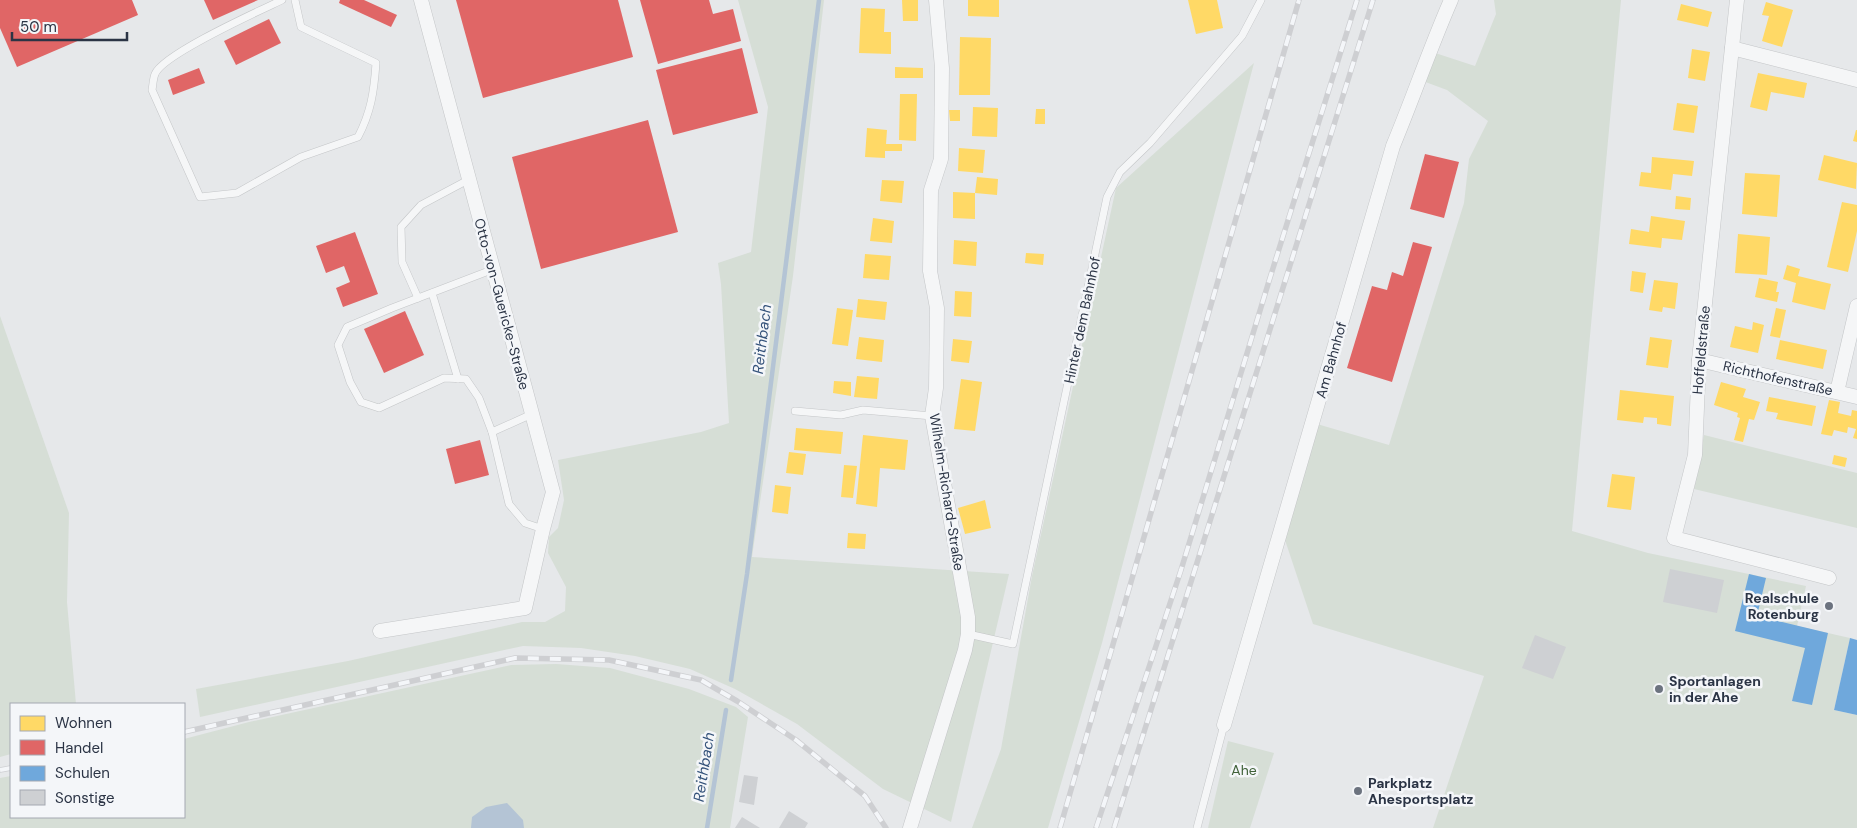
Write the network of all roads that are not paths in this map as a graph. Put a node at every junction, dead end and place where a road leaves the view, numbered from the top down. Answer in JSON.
{"nodes":[{"id":1,"x":282,"y":0,"type":"edge"},
{"id":2,"x":295,"y":0,"type":"edge"},
{"id":3,"x":421,"y":0,"type":"edge"},
{"id":4,"x":936,"y":0,"type":"edge"},
{"id":5,"x":1261,"y":0,"type":"edge"},
{"id":6,"x":1450,"y":0,"type":"edge"},
{"id":7,"x":1737,"y":0,"type":"edge"},
{"id":8,"x":1732,"y":48,"type":"junction"},
{"id":9,"x":1857,"y":80,"type":"edge"},
{"id":10,"x":468,"y":180,"type":"junction"},
{"id":11,"x":494,"y":269,"type":"junction"},
{"id":12,"x":432,"y":293,"type":"junction"},
{"id":13,"x":418,"y":298,"type":"junction"},
{"id":14,"x":1857,"y":306,"type":"edge"},
{"id":15,"x":1699,"y":360,"type":"junction"},
{"id":16,"x":458,"y":379,"type":"junction"},
{"id":17,"x":1837,"y":392,"type":"junction"},
{"id":18,"x":1857,"y":397,"type":"edge"},
{"id":19,"x":795,"y":411,"type":"dead end"},
{"id":20,"x":532,"y":414,"type":"junction"},
{"id":21,"x":932,"y":416,"type":"junction"},
{"id":22,"x":492,"y":432,"type":"junction"},
{"id":23,"x":543,"y":529,"type":"junction"},
{"id":24,"x":1829,"y":578,"type":"dead end"},
{"id":25,"x":380,"y":631,"type":"dead end"},
{"id":26,"x":968,"y":634,"type":"junction"},
{"id":27,"x":1224,"y":724,"type":"joint"},
{"id":28,"x":910,"y":828,"type":"edge"},
{"id":29,"x":1197,"y":828,"type":"edge"}],
"edges":[{"from":1,"to":2,"type":"lane"},
{"from":3,"to":10,"type":"street","name":"Otto-von-Guericke-Straße"},
{"from":4,"to":21,"type":"street","name":"Wilhelm-Richard-Straße"},
{"from":5,"to":26,"type":"lane","name":"Hinter dem Bahnhof"},
{"from":6,"to":27,"type":"street","name":"Am Bahnhof"},
{"from":7,"to":8,"type":"street","name":"Hoffeldstraße"},
{"from":8,"to":9,"type":"street"},
{"from":8,"to":15,"type":"street","name":"Hoffeldstraße"},
{"from":10,"to":11,"type":"street","name":"Otto-von-Guericke-Straße"},
{"from":10,"to":13,"type":"lane"},
{"from":11,"to":12,"type":"lane"},
{"from":11,"to":20,"type":"street","name":"Otto-von-Guericke-Straße"},
{"from":12,"to":13,"type":"lane"},
{"from":12,"to":16,"type":"lane"},
{"from":13,"to":16,"type":"lane"},
{"from":14,"to":17,"type":"street"},
{"from":15,"to":17,"type":"street","name":"Richthofenstraße"},
{"from":15,"to":24,"type":"street","name":"Hoffeldstraße"},
{"from":16,"to":22,"type":"lane"},
{"from":17,"to":18,"type":"street","name":"Richthofenstraße"},
{"from":19,"to":21,"type":"lane"},
{"from":20,"to":22,"type":"lane"},
{"from":20,"to":23,"type":"street","name":"Otto-von-Guericke-Straße"},
{"from":21,"to":26,"type":"street","name":"Wilhelm-Richard-Straße"},
{"from":22,"to":23,"type":"lane"},
{"from":23,"to":25,"type":"street","name":"Otto-von-Guericke-Straße"},
{"from":26,"to":28,"type":"street","name":"Wilhelm-Richard-Straße"},
{"from":27,"to":29,"type":"lane"}]}
